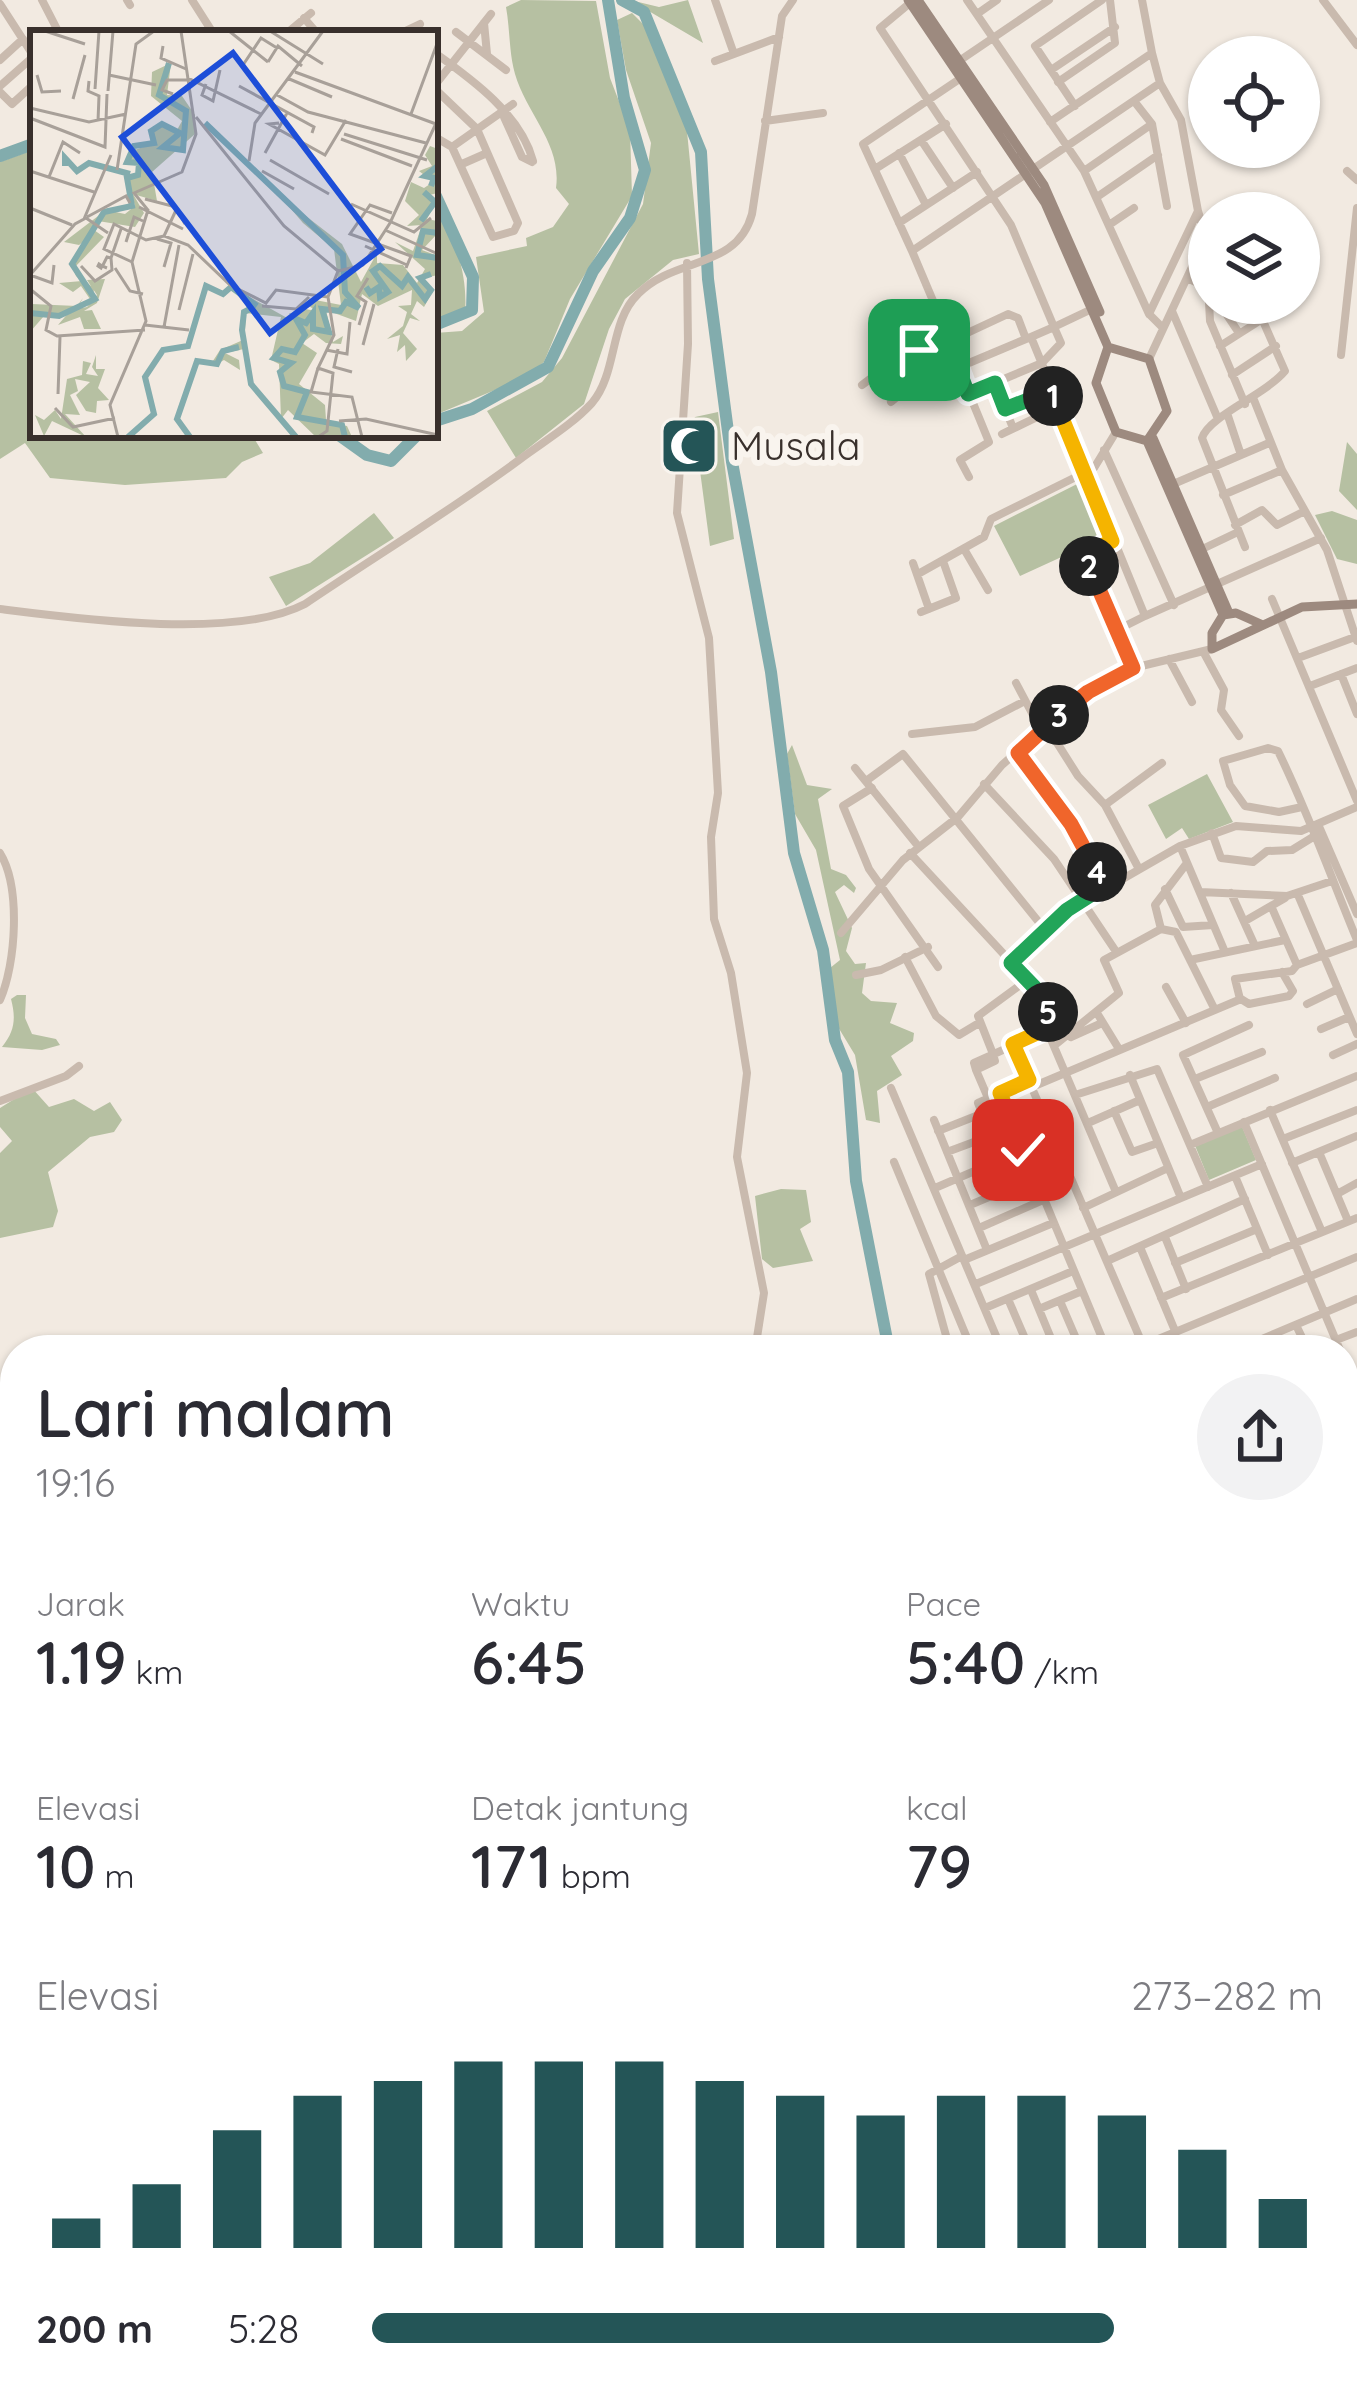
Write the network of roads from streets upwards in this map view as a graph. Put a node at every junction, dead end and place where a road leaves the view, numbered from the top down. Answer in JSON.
{"nodes":[{"id":1,"x":42,"y":0,"type":"edge"},
{"id":2,"x":192,"y":0,"type":"edge"},
{"id":3,"x":715,"y":0,"type":"edge"},
{"id":4,"x":793,"y":0,"type":"edge"},
{"id":5,"x":967,"y":0,"type":"edge"},
{"id":6,"x":997,"y":0,"type":"edge"},
{"id":7,"x":1049,"y":0,"type":"edge"},
{"id":8,"x":1106,"y":0,"type":"edge"},
{"id":9,"x":1142,"y":0,"type":"edge"},
{"id":10,"x":1323,"y":0,"type":"edge"},
{"id":11,"x":912,"y":1,"type":"edge"},
{"id":12,"x":0,"y":4,"type":"edge"},
{"id":13,"x":491,"y":14,"type":"dead end"},
{"id":14,"x":976,"y":14,"type":"junction"},
{"id":15,"x":484,"y":23,"type":"junction"},
{"id":16,"x":420,"y":24,"type":"dead end"},
{"id":17,"x":1115,"y":27,"type":"junction"},
{"id":18,"x":57,"y":30,"type":"edge"},
{"id":19,"x":211,"y":30,"type":"edge"},
{"id":20,"x":290,"y":30,"type":"edge"},
{"id":21,"x":316,"y":30,"type":"edge"},
{"id":22,"x":408,"y":30,"type":"edge"},
{"id":23,"x":456,"y":32,"type":"dead end"},
{"id":24,"x":779,"y":37,"type":"junction"},
{"id":25,"x":993,"y":38,"type":"junction"},
{"id":26,"x":23,"y":39,"type":"junction"},
{"id":27,"x":469,"y":42,"type":"junction"},
{"id":28,"x":1357,"y":45,"type":"edge"},
{"id":29,"x":30,"y":51,"type":"edge"},
{"id":30,"x":1152,"y":53,"type":"junction"},
{"id":31,"x":734,"y":54,"type":"junction"},
{"id":32,"x":438,"y":55,"type":"edge"},
{"id":33,"x":487,"y":56,"type":"junction"},
{"id":34,"x":30,"y":59,"type":"edge"},
{"id":35,"x":0,"y":60,"type":"edge"},
{"id":36,"x":715,"y":61,"type":"dead end"},
{"id":37,"x":956,"y":64,"type":"junction"},
{"id":38,"x":452,"y":65,"type":"junction"},
{"id":39,"x":506,"y":70,"type":"dead end"},
{"id":40,"x":1051,"y":70,"type":"junction"},
{"id":41,"x":961,"y":78,"type":"junction"},
{"id":42,"x":1058,"y":82,"type":"junction"},
{"id":43,"x":438,"y":83,"type":"edge"},
{"id":44,"x":1160,"y":83,"type":"junction"},
{"id":45,"x":30,"y":88,"type":"edge"},
{"id":46,"x":0,"y":89,"type":"edge"},
{"id":47,"x":438,"y":90,"type":"edge"},
{"id":48,"x":930,"y":100,"type":"junction"},
{"id":49,"x":1134,"y":101,"type":"junction"},
{"id":50,"x":513,"y":104,"type":"dead end"},
{"id":51,"x":1075,"y":106,"type":"junction"},
{"id":52,"x":502,"y":111,"type":"junction"},
{"id":53,"x":823,"y":113,"type":"dead end"},
{"id":54,"x":765,"y":121,"type":"junction"},
{"id":55,"x":1050,"y":122,"type":"junction"},
{"id":56,"x":946,"y":124,"type":"junction"},
{"id":57,"x":1152,"y":124,"type":"junction"},
{"id":58,"x":477,"y":129,"type":"junction"},
{"id":59,"x":438,"y":138,"type":"edge"},
{"id":60,"x":921,"y":140,"type":"junction"},
{"id":61,"x":452,"y":147,"type":"junction"},
{"id":62,"x":1067,"y":147,"type":"junction"},
{"id":63,"x":487,"y":153,"type":"junction"},
{"id":64,"x":899,"y":153,"type":"junction"},
{"id":65,"x":1158,"y":154,"type":"junction"},
{"id":66,"x":463,"y":164,"type":"junction"},
{"id":67,"x":874,"y":169,"type":"junction"},
{"id":68,"x":1347,"y":170,"type":"dead end"},
{"id":69,"x":1084,"y":171,"type":"junction"},
{"id":70,"x":977,"y":172,"type":"junction"},
{"id":71,"x":1030,"y":172,"type":"junction"},
{"id":72,"x":1357,"y":180,"type":"edge"},
{"id":73,"x":953,"y":188,"type":"junction"},
{"id":74,"x":1194,"y":192,"type":"edge"},
{"id":75,"x":993,"y":197,"type":"junction"},
{"id":76,"x":1097,"y":197,"type":"junction"},
{"id":77,"x":926,"y":205,"type":"junction"},
{"id":78,"x":1167,"y":206,"type":"dead end"},
{"id":79,"x":1134,"y":208,"type":"dead end"},
{"id":80,"x":1357,"y":208,"type":"edge"},
{"id":81,"x":899,"y":223,"type":"junction"},
{"id":82,"x":1109,"y":225,"type":"junction"},
{"id":83,"x":1356,"y":230,"type":"edge"},
{"id":84,"x":1188,"y":232,"type":"edge"},
{"id":85,"x":913,"y":251,"type":"junction"},
{"id":86,"x":1354,"y":260,"type":"edge"},
{"id":87,"x":691,"y":262,"type":"junction"},
{"id":88,"x":1187,"y":278,"type":"edge"},
{"id":89,"x":1352,"y":288,"type":"edge"},
{"id":90,"x":1095,"y":308,"type":"junction"},
{"id":91,"x":1172,"y":310,"type":"junction"},
{"id":92,"x":1149,"y":314,"type":"junction"},
{"id":93,"x":1214,"y":324,"type":"edge"},
{"id":94,"x":1234,"y":324,"type":"edge"},
{"id":95,"x":1254,"y":324,"type":"edge"},
{"id":96,"x":1267,"y":324,"type":"edge"},
{"id":97,"x":1054,"y":327,"type":"junction"},
{"id":98,"x":1163,"y":328,"type":"junction"},
{"id":99,"x":1240,"y":333,"type":"junction"},
{"id":100,"x":1029,"y":338,"type":"junction"},
{"id":101,"x":949,"y":342,"type":"junction"},
{"id":102,"x":1111,"y":346,"type":"junction"},
{"id":103,"x":1220,"y":346,"type":"junction"},
{"id":104,"x":1276,"y":346,"type":"junction"},
{"id":105,"x":923,"y":352,"type":"junction"},
{"id":106,"x":1341,"y":355,"type":"dead end"},
{"id":107,"x":1149,"y":359,"type":"junction"},
{"id":108,"x":1042,"y":363,"type":"junction"},
{"id":109,"x":957,"y":368,"type":"junction"},
{"id":110,"x":1232,"y":375,"type":"junction"},
{"id":111,"x":995,"y":383,"type":"junction"},
{"id":112,"x":862,"y":385,"type":"dead end"},
{"id":113,"x":1051,"y":391,"type":"junction"},
{"id":114,"x":968,"y":394,"type":"junction"},
{"id":115,"x":891,"y":402,"type":"dead end"},
{"id":116,"x":1250,"y":402,"type":"junction"},
{"id":117,"x":1058,"y":407,"type":"junction"},
{"id":118,"x":1005,"y":409,"type":"junction"},
{"id":119,"x":1223,"y":417,"type":"junction"},
{"id":120,"x":1013,"y":428,"type":"junction"},
{"id":121,"x":1116,"y":432,"type":"junction"},
{"id":122,"x":1001,"y":434,"type":"dead end"},
{"id":123,"x":1150,"y":439,"type":"junction"},
{"id":124,"x":1269,"y":443,"type":"junction"},
{"id":125,"x":1104,"y":450,"type":"junction"},
{"id":126,"x":1241,"y":455,"type":"junction"},
{"id":127,"x":1212,"y":468,"type":"junction"},
{"id":128,"x":1282,"y":470,"type":"junction"},
{"id":129,"x":1084,"y":471,"type":"junction"},
{"id":130,"x":969,"y":478,"type":"dead end"},
{"id":131,"x":1170,"y":485,"type":"junction"},
{"id":132,"x":1223,"y":495,"type":"junction"},
{"id":133,"x":1305,"y":511,"type":"junction"},
{"id":134,"x":1237,"y":529,"type":"junction"},
{"id":135,"x":1321,"y":538,"type":"junction"},
{"id":136,"x":1112,"y":541,"type":"junction"},
{"id":137,"x":1245,"y":547,"type":"dead end"},
{"id":138,"x":964,"y":549,"type":"junction"},
{"id":139,"x":1199,"y":551,"type":"junction"},
{"id":140,"x":943,"y":561,"type":"junction"},
{"id":141,"x":913,"y":563,"type":"dead end"},
{"id":142,"x":918,"y":574,"type":"junction"},
{"id":143,"x":1215,"y":588,"type":"junction"},
{"id":144,"x":988,"y":590,"type":"dead end"},
{"id":145,"x":1272,"y":599,"type":"dead end"},
{"id":146,"x":1344,"y":603,"type":"junction"},
{"id":147,"x":1357,"y":604,"type":"edge"},
{"id":148,"x":1174,"y":605,"type":"junction"},
{"id":149,"x":0,"y":609,"type":"edge"},
{"id":150,"x":1226,"y":614,"type":"junction"},
{"id":151,"x":1280,"y":615,"type":"junction"},
{"id":152,"x":1145,"y":616,"type":"junction"},
{"id":153,"x":1263,"y":625,"type":"junction"},
{"id":154,"x":1118,"y":630,"type":"junction"},
{"id":155,"x":1356,"y":639,"type":"edge"},
{"id":156,"x":1208,"y":651,"type":"junction"},
{"id":157,"x":1298,"y":658,"type":"junction"},
{"id":158,"x":1168,"y":659,"type":"junction"},
{"id":159,"x":1133,"y":668,"type":"junction"},
{"id":160,"x":1357,"y":668,"type":"edge"},
{"id":161,"x":1341,"y":674,"type":"junction"},
{"id":162,"x":1016,"y":683,"type":"dead end"},
{"id":163,"x":1310,"y":686,"type":"junction"},
{"id":164,"x":1023,"y":702,"type":"junction"},
{"id":165,"x":1192,"y":702,"type":"dead end"},
{"id":166,"x":1357,"y":714,"type":"edge"},
{"id":167,"x":1044,"y":729,"type":"junction"},
{"id":168,"x":912,"y":734,"type":"dead end"},
{"id":169,"x":1239,"y":736,"type":"dead end"},
{"id":170,"x":1018,"y":753,"type":"junction"},
{"id":171,"x":1162,"y":763,"type":"dead end"},
{"id":172,"x":855,"y":768,"type":"dead end"},
{"id":173,"x":1357,"y":771,"type":"edge"},
{"id":174,"x":1346,"y":775,"type":"junction"},
{"id":175,"x":984,"y":784,"type":"junction"},
{"id":176,"x":869,"y":785,"type":"junction"},
{"id":177,"x":1357,"y":804,"type":"edge"},
{"id":178,"x":1105,"y":805,"type":"junction"},
{"id":179,"x":1302,"y":807,"type":"junction"},
{"id":180,"x":958,"y":817,"type":"junction"},
{"id":181,"x":1314,"y":830,"type":"junction"},
{"id":182,"x":1212,"y":833,"type":"junction"},
{"id":183,"x":1180,"y":846,"type":"junction"},
{"id":184,"x":914,"y":850,"type":"junction"},
{"id":185,"x":0,"y":853,"type":"edge"},
{"id":186,"x":1187,"y":863,"type":"junction"},
{"id":187,"x":1139,"y":869,"type":"junction"},
{"id":188,"x":5,"y":877,"type":"edge"},
{"id":189,"x":1332,"y":880,"type":"junction"},
{"id":190,"x":881,"y":887,"type":"junction"},
{"id":191,"x":1103,"y":887,"type":"junction"},
{"id":192,"x":1166,"y":889,"type":"junction"},
{"id":193,"x":1200,"y":892,"type":"junction"},
{"id":194,"x":1231,"y":893,"type":"junction"},
{"id":195,"x":1292,"y":896,"type":"junction"},
{"id":196,"x":1083,"y":902,"type":"junction"},
{"id":197,"x":11,"y":907,"type":"junction"},
{"id":198,"x":1272,"y":908,"type":"junction"},
{"id":199,"x":1357,"y":914,"type":"edge"},
{"id":200,"x":0,"y":916,"type":"edge"},
{"id":201,"x":1245,"y":921,"type":"junction"},
{"id":202,"x":1213,"y":925,"type":"junction"},
{"id":203,"x":1161,"y":929,"type":"junction"},
{"id":204,"x":1179,"y":930,"type":"junction"},
{"id":205,"x":1046,"y":931,"type":"junction"},
{"id":206,"x":842,"y":933,"type":"dead end"},
{"id":207,"x":1285,"y":940,"type":"junction"},
{"id":208,"x":1357,"y":941,"type":"edge"},
{"id":209,"x":1255,"y":946,"type":"junction"},
{"id":210,"x":928,"y":947,"type":"junction"},
{"id":211,"x":1115,"y":950,"type":"junction"},
{"id":212,"x":1225,"y":952,"type":"junction"},
{"id":213,"x":1324,"y":956,"type":"junction"},
{"id":214,"x":905,"y":957,"type":"junction"},
{"id":215,"x":1190,"y":960,"type":"junction"},
{"id":216,"x":1011,"y":963,"type":"junction"},
{"id":217,"x":1297,"y":965,"type":"junction"},
{"id":218,"x":938,"y":967,"type":"dead end"},
{"id":219,"x":1282,"y":972,"type":"junction"},
{"id":220,"x":856,"y":975,"type":"dead end"},
{"id":221,"x":1027,"y":980,"type":"junction"},
{"id":222,"x":1166,"y":987,"type":"dead end"},
{"id":223,"x":1338,"y":989,"type":"junction"},
{"id":224,"x":1241,"y":999,"type":"junction"},
{"id":225,"x":0,"y":1000,"type":"edge"},
{"id":226,"x":1307,"y":1004,"type":"dead end"},
{"id":227,"x":1215,"y":1010,"type":"junction"},
{"id":228,"x":1096,"y":1013,"type":"junction"},
{"id":229,"x":1349,"y":1016,"type":"junction"},
{"id":230,"x":980,"y":1023,"type":"junction"},
{"id":231,"x":1102,"y":1023,"type":"junction"},
{"id":232,"x":1186,"y":1023,"type":"junction"},
{"id":233,"x":1249,"y":1025,"type":"dead end"},
{"id":234,"x":1046,"y":1029,"type":"junction"},
{"id":235,"x":1322,"y":1029,"type":"dead end"},
{"id":236,"x":1357,"y":1034,"type":"edge"},
{"id":237,"x":1013,"y":1044,"type":"junction"},
{"id":238,"x":1056,"y":1044,"type":"junction"},
{"id":239,"x":1357,"y":1044,"type":"edge"},
{"id":240,"x":1119,"y":1049,"type":"junction"},
{"id":241,"x":1262,"y":1052,"type":"dead end"},
{"id":242,"x":993,"y":1054,"type":"junction"},
{"id":243,"x":1333,"y":1055,"type":"dead end"},
{"id":244,"x":79,"y":1066,"type":"dead end"},
{"id":245,"x":1066,"y":1071,"type":"junction"},
{"id":246,"x":1130,"y":1075,"type":"junction"},
{"id":247,"x":1357,"y":1076,"type":"edge"},
{"id":248,"x":1274,"y":1078,"type":"dead end"},
{"id":249,"x":1195,"y":1079,"type":"junction"},
{"id":250,"x":1030,"y":1084,"type":"junction"},
{"id":251,"x":891,"y":1088,"type":"dead end"},
{"id":252,"x":1000,"y":1093,"type":"junction"},
{"id":253,"x":1076,"y":1094,"type":"junction"},
{"id":254,"x":988,"y":1098,"type":"junction"},
{"id":255,"x":1140,"y":1100,"type":"junction"},
{"id":256,"x":0,"y":1101,"type":"edge"},
{"id":257,"x":1207,"y":1107,"type":"junction"},
{"id":258,"x":1357,"y":1110,"type":"edge"},
{"id":259,"x":1114,"y":1111,"type":"junction"},
{"id":260,"x":1270,"y":1111,"type":"junction"},
{"id":261,"x":981,"y":1114,"type":"junction"},
{"id":262,"x":1244,"y":1122,"type":"junction"},
{"id":263,"x":1088,"y":1123,"type":"junction"},
{"id":264,"x":1218,"y":1133,"type":"junction"},
{"id":265,"x":990,"y":1136,"type":"junction"},
{"id":266,"x":1357,"y":1136,"type":"edge"},
{"id":267,"x":1054,"y":1137,"type":"junction"},
{"id":268,"x":1283,"y":1139,"type":"junction"},
{"id":269,"x":1158,"y":1143,"type":"junction"},
{"id":270,"x":1190,"y":1145,"type":"junction"},
{"id":271,"x":1023,"y":1150,"type":"junction"},
{"id":272,"x":947,"y":1152,"type":"junction"},
{"id":273,"x":1319,"y":1152,"type":"junction"},
{"id":274,"x":999,"y":1159,"type":"junction"},
{"id":275,"x":893,"y":1162,"type":"dead end"},
{"id":276,"x":1292,"y":1163,"type":"junction"},
{"id":277,"x":1262,"y":1164,"type":"junction"},
{"id":278,"x":1168,"y":1168,"type":"junction"},
{"id":279,"x":958,"y":1176,"type":"junction"},
{"id":280,"x":1235,"y":1176,"type":"junction"},
{"id":281,"x":1034,"y":1178,"type":"junction"},
{"id":282,"x":1357,"y":1184,"type":"edge"},
{"id":283,"x":1012,"y":1187,"type":"junction"},
{"id":284,"x":1208,"y":1187,"type":"junction"},
{"id":285,"x":935,"y":1188,"type":"junction"},
{"id":286,"x":1116,"y":1192,"type":"junction"},
{"id":287,"x":1336,"y":1194,"type":"junction"},
{"id":288,"x":1180,"y":1198,"type":"junction"},
{"id":289,"x":1245,"y":1199,"type":"junction"},
{"id":290,"x":1043,"y":1200,"type":"junction"},
{"id":291,"x":970,"y":1205,"type":"junction"},
{"id":292,"x":1083,"y":1208,"type":"junction"},
{"id":293,"x":1353,"y":1220,"type":"edge"},
{"id":294,"x":1053,"y":1223,"type":"junction"},
{"id":295,"x":979,"y":1228,"type":"junction"},
{"id":296,"x":1257,"y":1229,"type":"junction"},
{"id":297,"x":1322,"y":1232,"type":"junction"},
{"id":298,"x":1095,"y":1235,"type":"junction"},
{"id":299,"x":1165,"y":1237,"type":"junction"},
{"id":300,"x":1294,"y":1244,"type":"junction"},
{"id":301,"x":1063,"y":1247,"type":"junction"},
{"id":302,"x":1139,"y":1247,"type":"junction"},
{"id":303,"x":987,"y":1250,"type":"junction"},
{"id":304,"x":1268,"y":1255,"type":"junction"},
{"id":305,"x":1357,"y":1257,"type":"edge"},
{"id":306,"x":963,"y":1258,"type":"junction"},
{"id":307,"x":1107,"y":1261,"type":"junction"},
{"id":308,"x":1175,"y":1263,"type":"junction"},
{"id":309,"x":938,"y":1265,"type":"junction"},
{"id":310,"x":1073,"y":1271,"type":"junction"},
{"id":311,"x":1307,"y":1276,"type":"junction"},
{"id":312,"x":976,"y":1284,"type":"junction"},
{"id":313,"x":1186,"y":1289,"type":"junction"},
{"id":314,"x":1031,"y":1290,"type":"junction"},
{"id":315,"x":1082,"y":1292,"type":"junction"},
{"id":316,"x":1161,"y":1298,"type":"junction"},
{"id":317,"x":1009,"y":1299,"type":"junction"},
{"id":318,"x":1357,"y":1299,"type":"edge"},
{"id":319,"x":1060,"y":1301,"type":"junction"},
{"id":320,"x":985,"y":1308,"type":"junction"},
{"id":321,"x":1039,"y":1309,"type":"junction"},
{"id":322,"x":1324,"y":1313,"type":"junction"},
{"id":323,"x":1296,"y":1324,"type":"junction"},
{"id":324,"x":1176,"y":1331,"type":"junction"},
{"id":325,"x":757,"y":1335,"type":"edge"},
{"id":326,"x":946,"y":1335,"type":"edge"},
{"id":327,"x":966,"y":1335,"type":"edge"},
{"id":328,"x":994,"y":1335,"type":"edge"},
{"id":329,"x":1024,"y":1335,"type":"edge"},
{"id":330,"x":1048,"y":1335,"type":"edge"},
{"id":331,"x":1075,"y":1335,"type":"edge"},
{"id":332,"x":1101,"y":1335,"type":"edge"},
{"id":333,"x":1140,"y":1335,"type":"edge"},
{"id":334,"x":1168,"y":1335,"type":"edge"},
{"id":335,"x":1178,"y":1335,"type":"edge"},
{"id":336,"x":1271,"y":1335,"type":"edge"},
{"id":337,"x":1301,"y":1335,"type":"edge"},
{"id":338,"x":1334,"y":1335,"type":"edge"}],
"edges":[{"from":1,"to":18,"type":"street"},
{"from":2,"to":19,"type":"street"},
{"from":3,"to":31,"type":"street"},
{"from":4,"to":24,"type":"street"},
{"from":5,"to":14,"type":"street"},
{"from":6,"to":14,"type":"street"},
{"from":7,"to":25,"type":"street"},
{"from":8,"to":17,"type":"street"},
{"from":8,"to":40,"type":"street"},
{"from":9,"to":30,"type":"street"},
{"from":10,"to":28,"type":"street"},
{"from":11,"to":37,"type":"street"},
{"from":11,"to":48,"type":"street"},
{"from":12,"to":26,"type":"street"},
{"from":13,"to":15,"type":"street"},
{"from":14,"to":25,"type":"street"},
{"from":15,"to":27,"type":"street"},
{"from":15,"to":33,"type":"street"},
{"from":16,"to":22,"type":"street"},
{"from":17,"to":40,"type":"street"},
{"from":17,"to":42,"type":"street"},
{"from":20,"to":21,"type":"street"},
{"from":23,"to":27,"type":"street"},
{"from":24,"to":31,"type":"street"},
{"from":24,"to":54,"type":"street"},
{"from":25,"to":37,"type":"street"},
{"from":25,"to":55,"type":"street"},
{"from":26,"to":29,"type":"street"},
{"from":26,"to":35,"type":"street"},
{"from":27,"to":33,"type":"street"},
{"from":27,"to":38,"type":"street"},
{"from":30,"to":44,"type":"street"},
{"from":30,"to":51,"type":"street"},
{"from":31,"to":36,"type":"street"},
{"from":32,"to":38,"type":"street"},
{"from":33,"to":39,"type":"street"},
{"from":34,"to":46,"type":"street"},
{"from":37,"to":41,"type":"street"},
{"from":37,"to":71,"type":"street"},
{"from":38,"to":43,"type":"street"},
{"from":38,"to":52,"type":"street"},
{"from":40,"to":42,"type":"street"},
{"from":41,"to":48,"type":"street"},
{"from":41,"to":71,"type":"street"},
{"from":42,"to":51,"type":"street"},
{"from":44,"to":49,"type":"street"},
{"from":44,"to":74,"type":"street"},
{"from":45,"to":46,"type":"street"},
{"from":47,"to":58,"type":"street"},
{"from":48,"to":56,"type":"street"},
{"from":48,"to":67,"type":"street"},
{"from":49,"to":57,"type":"street"},
{"from":49,"to":62,"type":"street"},
{"from":50,"to":52,"type":"street"},
{"from":51,"to":55,"type":"street"},
{"from":52,"to":52,"type":"street"},
{"from":52,"to":58,"type":"street"},
{"from":53,"to":54,"type":"street"},
{"from":54,"to":87,"type":"street"},
{"from":55,"to":62,"type":"street"},
{"from":56,"to":60,"type":"street"},
{"from":56,"to":70,"type":"street"},
{"from":57,"to":65,"type":"street"},
{"from":57,"to":69,"type":"street"},
{"from":58,"to":61,"type":"street"},
{"from":58,"to":63,"type":"street"},
{"from":59,"to":61,"type":"street"},
{"from":60,"to":64,"type":"street"},
{"from":60,"to":73,"type":"street"},
{"from":61,"to":66,"type":"street"},
{"from":62,"to":69,"type":"street"},
{"from":62,"to":71,"type":"street"},
{"from":63,"to":66,"type":"street"},
{"from":63,"to":66,"type":"street"},
{"from":64,"to":67,"type":"street"},
{"from":64,"to":77,"type":"street"},
{"from":65,"to":76,"type":"street"},
{"from":65,"to":78,"type":"street"},
{"from":67,"to":81,"type":"street"},
{"from":68,"to":72,"type":"street"},
{"from":69,"to":76,"type":"street"},
{"from":70,"to":73,"type":"street"},
{"from":70,"to":75,"type":"street"},
{"from":71,"to":75,"type":"street"},
{"from":71,"to":90,"type":"street"},
{"from":73,"to":77,"type":"street"},
{"from":75,"to":85,"type":"street"},
{"from":75,"to":97,"type":"street"},
{"from":76,"to":82,"type":"street"},
{"from":77,"to":81,"type":"street"},
{"from":79,"to":82,"type":"street"},
{"from":80,"to":83,"type":"street"},
{"from":81,"to":85,"type":"street"},
{"from":82,"to":92,"type":"street"},
{"from":83,"to":86,"type":"street"},
{"from":84,"to":92,"type":"street"},
{"from":85,"to":101,"type":"street"},
{"from":86,"to":89,"type":"street"},
{"from":87,"to":149,"type":"street"},
{"from":87,"to":325,"type":"street"},
{"from":88,"to":91,"type":"street"},
{"from":89,"to":106,"type":"street"},
{"from":90,"to":97,"type":"street"},
{"from":90,"to":102,"type":"street"},
{"from":91,"to":98,"type":"street"},
{"from":91,"to":119,"type":"street"},
{"from":92,"to":98,"type":"street"},
{"from":93,"to":103,"type":"street"},
{"from":94,"to":99,"type":"street"},
{"from":95,"to":99,"type":"street"},
{"from":96,"to":104,"type":"street"},
{"from":97,"to":100,"type":"street"},
{"from":97,"to":108,"type":"street"},
{"from":98,"to":107,"type":"street"},
{"from":99,"to":103,"type":"street"},
{"from":100,"to":101,"type":"street"},
{"from":100,"to":108,"type":"street"},
{"from":100,"to":109,"type":"street"},
{"from":101,"to":105,"type":"street"},
{"from":101,"to":109,"type":"street"},
{"from":102,"to":107,"type":"street"},
{"from":102,"to":121,"type":"street"},
{"from":103,"to":110,"type":"street"},
{"from":104,"to":110,"type":"street"},
{"from":104,"to":116,"type":"street"},
{"from":105,"to":112,"type":"street"},
{"from":105,"to":115,"type":"street"},
{"from":107,"to":123,"type":"street"},
{"from":108,"to":111,"type":"street"},
{"from":108,"to":113,"type":"street"},
{"from":109,"to":114,"type":"street"},
{"from":110,"to":116,"type":"street"},
{"from":111,"to":114,"type":"street"},
{"from":111,"to":118,"type":"street"},
{"from":113,"to":117,"type":"street"},
{"from":113,"to":118,"type":"street"},
{"from":114,"to":130,"type":"street"},
{"from":116,"to":119,"type":"street"},
{"from":116,"to":124,"type":"street"},
{"from":117,"to":120,"type":"street"},
{"from":117,"to":129,"type":"street"},
{"from":118,"to":120,"type":"street"},
{"from":119,"to":126,"type":"street"},
{"from":119,"to":127,"type":"street"},
{"from":120,"to":122,"type":"street"},
{"from":121,"to":123,"type":"street"},
{"from":121,"to":125,"type":"street"},
{"from":123,"to":131,"type":"street"},
{"from":124,"to":126,"type":"street"},
{"from":124,"to":128,"type":"street"},
{"from":125,"to":129,"type":"street"},
{"from":125,"to":148,"type":"street"},
{"from":126,"to":127,"type":"street"},
{"from":127,"to":131,"type":"street"},
{"from":127,"to":132,"type":"street"},
{"from":128,"to":132,"type":"street"},
{"from":128,"to":133,"type":"street"},
{"from":129,"to":136,"type":"street"},
{"from":129,"to":138,"type":"street"},
{"from":131,"to":139,"type":"street"},
{"from":132,"to":134,"type":"street"},
{"from":133,"to":134,"type":"street"},
{"from":133,"to":135,"type":"street"},
{"from":134,"to":137,"type":"street"},
{"from":134,"to":139,"type":"street"},
{"from":135,"to":143,"type":"street"},
{"from":135,"to":146,"type":"street"},
{"from":136,"to":152,"type":"street"},
{"from":136,"to":154,"type":"street"},
{"from":138,"to":140,"type":"street"},
{"from":138,"to":144,"type":"street"},
{"from":139,"to":143,"type":"street"},
{"from":140,"to":142,"type":"street"},
{"from":140,"to":142,"type":"street"},
{"from":141,"to":142,"type":"street"},
{"from":143,"to":148,"type":"street"},
{"from":143,"to":150,"type":"street"},
{"from":145,"to":151,"type":"street"},
{"from":146,"to":147,"type":"street"},
{"from":146,"to":151,"type":"street"},
{"from":146,"to":155,"type":"street"},
{"from":148,"to":152,"type":"street"},
{"from":150,"to":153,"type":"street"},
{"from":150,"to":156,"type":"street"},
{"from":151,"to":153,"type":"street"},
{"from":151,"to":157,"type":"street"},
{"from":152,"to":154,"type":"street"},
{"from":153,"to":156,"type":"street"},
{"from":154,"to":159,"type":"street"},
{"from":155,"to":157,"type":"street"},
{"from":156,"to":158,"type":"street"},
{"from":156,"to":169,"type":"street"},
{"from":157,"to":163,"type":"street"},
{"from":158,"to":159,"type":"street"},
{"from":158,"to":165,"type":"street"},
{"from":159,"to":167,"type":"street"},
{"from":160,"to":161,"type":"street"},
{"from":161,"to":163,"type":"street"},
{"from":161,"to":166,"type":"street"},
{"from":162,"to":164,"type":"street"},
{"from":163,"to":174,"type":"street"},
{"from":164,"to":167,"type":"street"},
{"from":164,"to":168,"type":"street"},
{"from":167,"to":170,"type":"street"},
{"from":167,"to":178,"type":"street"},
{"from":170,"to":175,"type":"street"},
{"from":170,"to":191,"type":"street"},
{"from":171,"to":178,"type":"street"},
{"from":172,"to":176,"type":"street"},
{"from":173,"to":174,"type":"street"},
{"from":174,"to":177,"type":"street"},
{"from":175,"to":180,"type":"street"},
{"from":175,"to":196,"type":"street"},
{"from":176,"to":180,"type":"street"},
{"from":176,"to":184,"type":"street"},
{"from":176,"to":190,"type":"street"},
{"from":177,"to":181,"type":"street"},
{"from":178,"to":187,"type":"street"},
{"from":179,"to":179,"type":"street"},
{"from":179,"to":181,"type":"street"},
{"from":180,"to":184,"type":"street"},
{"from":180,"to":205,"type":"street"},
{"from":181,"to":182,"type":"street"},
{"from":181,"to":182,"type":"street"},
{"from":181,"to":189,"type":"street"},
{"from":181,"to":199,"type":"street"},
{"from":182,"to":183,"type":"street"},
{"from":183,"to":186,"type":"street"},
{"from":183,"to":187,"type":"street"},
{"from":184,"to":190,"type":"street"},
{"from":184,"to":216,"type":"street"},
{"from":185,"to":188,"type":"street"},
{"from":186,"to":192,"type":"street"},
{"from":186,"to":193,"type":"street"},
{"from":187,"to":191,"type":"street"},
{"from":188,"to":197,"type":"street"},
{"from":189,"to":195,"type":"street"},
{"from":189,"to":208,"type":"street"},
{"from":190,"to":206,"type":"street"},
{"from":190,"to":210,"type":"street"},
{"from":191,"to":196,"type":"street"},
{"from":192,"to":203,"type":"street"},
{"from":192,"to":204,"type":"street"},
{"from":193,"to":194,"type":"street"},
{"from":193,"to":202,"type":"street"},
{"from":194,"to":195,"type":"street"},
{"from":194,"to":201,"type":"street"},
{"from":195,"to":198,"type":"street"},
{"from":195,"to":213,"type":"street"},
{"from":196,"to":205,"type":"street"},
{"from":196,"to":211,"type":"street"},
{"from":197,"to":200,"type":"street"},
{"from":197,"to":225,"type":"street"},
{"from":198,"to":201,"type":"street"},
{"from":198,"to":207,"type":"street"},
{"from":201,"to":209,"type":"street"},
{"from":202,"to":204,"type":"street"},
{"from":202,"to":212,"type":"street"},
{"from":203,"to":204,"type":"street"},
{"from":203,"to":211,"type":"street"},
{"from":204,"to":215,"type":"street"},
{"from":205,"to":216,"type":"street"},
{"from":207,"to":209,"type":"street"},
{"from":207,"to":217,"type":"street"},
{"from":208,"to":213,"type":"street"},
{"from":209,"to":212,"type":"street"},
{"from":210,"to":214,"type":"street"},
{"from":210,"to":218,"type":"street"},
{"from":211,"to":228,"type":"street"},
{"from":212,"to":215,"type":"street"},
{"from":213,"to":217,"type":"street"},
{"from":213,"to":223,"type":"street"},
{"from":214,"to":220,"type":"street"},
{"from":214,"to":230,"type":"street"},
{"from":215,"to":227,"type":"street"},
{"from":216,"to":221,"type":"street"},
{"from":217,"to":219,"type":"street"},
{"from":219,"to":224,"type":"street"},
{"from":219,"to":224,"type":"street"},
{"from":221,"to":230,"type":"street"},
{"from":221,"to":234,"type":"street"},
{"from":222,"to":232,"type":"street"},
{"from":223,"to":226,"type":"street"},
{"from":223,"to":229,"type":"street"},
{"from":224,"to":227,"type":"street"},
{"from":227,"to":232,"type":"street"},
{"from":228,"to":231,"type":"street"},
{"from":228,"to":238,"type":"street"},
{"from":229,"to":235,"type":"street"},
{"from":229,"to":236,"type":"street"},
{"from":230,"to":242,"type":"street"},
{"from":231,"to":238,"type":"street"},
{"from":231,"to":240,"type":"street"},
{"from":232,"to":240,"type":"street"},
{"from":233,"to":249,"type":"street"},
{"from":234,"to":237,"type":"street"},
{"from":234,"to":238,"type":"street"},
{"from":237,"to":242,"type":"street"},
{"from":237,"to":250,"type":"street"},
{"from":238,"to":245,"type":"street"},
{"from":239,"to":243,"type":"street"},
{"from":240,"to":245,"type":"street"},
{"from":241,"to":249,"type":"street"},
{"from":242,"to":254,"type":"street"},
{"from":244,"to":256,"type":"street"},
{"from":245,"to":250,"type":"street"},
{"from":245,"to":253,"type":"street"},
{"from":246,"to":253,"type":"street"},
{"from":246,"to":255,"type":"street"},
{"from":246,"to":270,"type":"street"},
{"from":247,"to":260,"type":"street"},
{"from":248,"to":257,"type":"street"},
{"from":249,"to":257,"type":"street"},
{"from":250,"to":252,"type":"street"},
{"from":250,"to":267,"type":"street"},
{"from":251,"to":285,"type":"street"},
{"from":252,"to":254,"type":"street"},
{"from":252,"to":271,"type":"street"},
{"from":253,"to":263,"type":"street"},
{"from":254,"to":261,"type":"street"},
{"from":255,"to":259,"type":"street"},
{"from":255,"to":269,"type":"street"},
{"from":257,"to":264,"type":"street"},
{"from":258,"to":268,"type":"street"},
{"from":259,"to":263,"type":"street"},
{"from":259,"to":269,"type":"street"},
{"from":260,"to":262,"type":"street"},
{"from":260,"to":268,"type":"street"},
{"from":261,"to":265,"type":"street"},
{"from":261,"to":272,"type":"street"},
{"from":262,"to":264,"type":"street"},
{"from":262,"to":277,"type":"street"},
{"from":263,"to":286,"type":"street"},
{"from":264,"to":270,"type":"street"},
{"from":265,"to":272,"type":"street"},
{"from":265,"to":274,"type":"street"},
{"from":266,"to":273,"type":"street"},
{"from":267,"to":271,"type":"street"},
{"from":267,"to":292,"type":"street"},
{"from":268,"to":276,"type":"street"},
{"from":269,"to":278,"type":"street"},
{"from":270,"to":284,"type":"street"},
{"from":271,"to":274,"type":"street"},
{"from":271,"to":281,"type":"street"},
{"from":272,"to":279,"type":"street"},
{"from":273,"to":276,"type":"street"},
{"from":273,"to":287,"type":"street"},
{"from":274,"to":279,"type":"street"},
{"from":274,"to":283,"type":"street"},
{"from":275,"to":309,"type":"street"},
{"from":276,"to":297,"type":"street"},
{"from":277,"to":280,"type":"street"},
{"from":277,"to":300,"type":"street"},
{"from":278,"to":286,"type":"street"},
{"from":278,"to":288,"type":"street"},
{"from":279,"to":285,"type":"street"},
{"from":279,"to":291,"type":"street"},
{"from":280,"to":284,"type":"street"},
{"from":280,"to":289,"type":"street"},
{"from":281,"to":283,"type":"street"},
{"from":281,"to":290,"type":"street"},
{"from":282,"to":287,"type":"street"},
{"from":283,"to":291,"type":"street"},
{"from":284,"to":288,"type":"street"},
{"from":285,"to":306,"type":"street"},
{"from":286,"to":292,"type":"street"},
{"from":287,"to":293,"type":"street"},
{"from":288,"to":298,"type":"street"},
{"from":289,"to":296,"type":"street"},
{"from":289,"to":299,"type":"street"},
{"from":290,"to":294,"type":"street"},
{"from":290,"to":295,"type":"street"},
{"from":291,"to":295,"type":"street"},
{"from":292,"to":298,"type":"street"},
{"from":293,"to":297,"type":"street"},
{"from":294,"to":301,"type":"street"},
{"from":294,"to":303,"type":"street"},
{"from":295,"to":303,"type":"street"},
{"from":296,"to":304,"type":"street"},
{"from":296,"to":308,"type":"street"},
{"from":297,"to":300,"type":"street"},
{"from":298,"to":301,"type":"street"},
{"from":298,"to":307,"type":"street"},
{"from":299,"to":302,"type":"street"},
{"from":299,"to":308,"type":"street"},
{"from":300,"to":304,"type":"street"},
{"from":300,"to":311,"type":"street"},
{"from":301,"to":310,"type":"street"},
{"from":301,"to":312,"type":"street"},
{"from":302,"to":307,"type":"street"},
{"from":302,"to":316,"type":"street"},
{"from":303,"to":306,"type":"street"},
{"from":304,"to":313,"type":"street"},
{"from":305,"to":311,"type":"street"},
{"from":306,"to":309,"type":"street"},
{"from":306,"to":312,"type":"street"},
{"from":307,"to":333,"type":"street"},
{"from":308,"to":313,"type":"street"},
{"from":309,"to":326,"type":"street"},
{"from":309,"to":327,"type":"street"},
{"from":310,"to":314,"type":"street"},
{"from":310,"to":315,"type":"street"},
{"from":311,"to":322,"type":"street"},
{"from":311,"to":324,"type":"street"},
{"from":312,"to":320,"type":"street"},
{"from":313,"to":316,"type":"street"},
{"from":314,"to":317,"type":"street"},
{"from":314,"to":321,"type":"street"},
{"from":315,"to":319,"type":"street"},
{"from":315,"to":332,"type":"street"},
{"from":316,"to":324,"type":"street"},
{"from":317,"to":320,"type":"street"},
{"from":317,"to":329,"type":"street"},
{"from":318,"to":322,"type":"street"},
{"from":319,"to":321,"type":"street"},
{"from":319,"to":331,"type":"street"},
{"from":320,"to":328,"type":"street"},
{"from":321,"to":330,"type":"street"},
{"from":322,"to":323,"type":"street"},
{"from":322,"to":338,"type":"street"},
{"from":323,"to":336,"type":"street"},
{"from":323,"to":337,"type":"street"},
{"from":324,"to":334,"type":"street"},
{"from":324,"to":335,"type":"street"}]}
